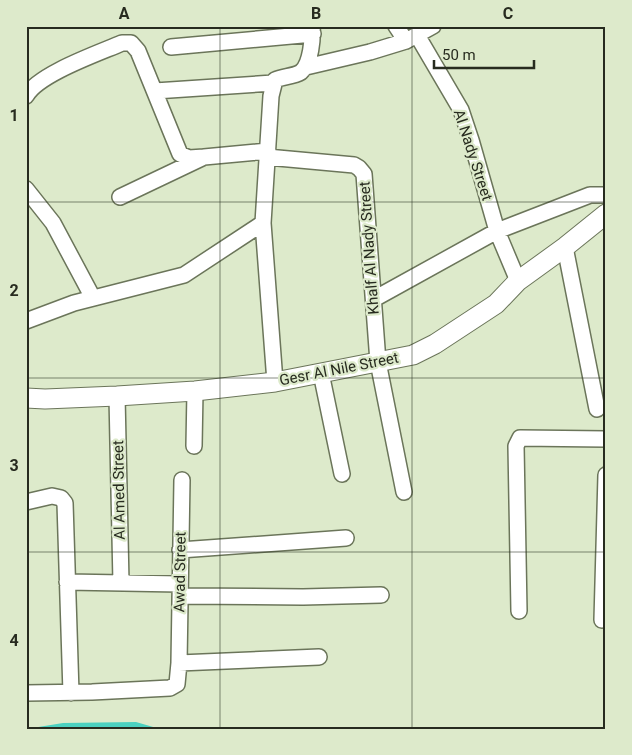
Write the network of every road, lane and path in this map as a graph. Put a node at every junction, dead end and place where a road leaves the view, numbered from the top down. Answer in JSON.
{"nodes":[{"id":1,"x":396,"y":26,"type":"edge"},
{"id":2,"x":432,"y":26,"type":"edge"},
{"id":3,"x":312,"y":30,"type":"edge"},
{"id":4,"x":411,"y":38,"type":"junction"},
{"id":5,"x":171,"y":47,"type":"dead end"},
{"id":6,"x":306,"y":67,"type":"junction"},
{"id":7,"x":273,"y":83,"type":"junction"},
{"id":8,"x":155,"y":91,"type":"junction"},
{"id":9,"x":26,"y":96,"type":"edge"},
{"id":10,"x":268,"y":154,"type":"junction"},
{"id":11,"x":204,"y":157,"type":"junction"},
{"id":12,"x":606,"y":195,"type":"edge"},
{"id":13,"x":29,"y":197,"type":"edge"},
{"id":14,"x":120,"y":197,"type":"dead end"},
{"id":15,"x":606,"y":214,"type":"edge"},
{"id":16,"x":263,"y":223,"type":"junction"},
{"id":17,"x":496,"y":231,"type":"junction"},
{"id":18,"x":565,"y":247,"type":"junction"},
{"id":19,"x":518,"y":281,"type":"junction"},
{"id":20,"x":93,"y":298,"type":"junction"},
{"id":21,"x":374,"y":299,"type":"junction"},
{"id":22,"x":26,"y":321,"type":"edge"},
{"id":23,"x":378,"y":362,"type":"junction"},
{"id":24,"x":321,"y":373,"type":"junction"},
{"id":25,"x":275,"y":382,"type":"junction"},
{"id":26,"x":194,"y":391,"type":"junction"},
{"id":27,"x":117,"y":396,"type":"junction"},
{"id":28,"x":26,"y":398,"type":"edge"},
{"id":29,"x":597,"y":409,"type":"dead end"},
{"id":30,"x":606,"y":439,"type":"edge"},
{"id":31,"x":194,"y":446,"type":"dead end"},
{"id":32,"x":342,"y":474,"type":"dead end"},
{"id":33,"x":606,"y":475,"type":"edge"},
{"id":34,"x":182,"y":480,"type":"dead end"},
{"id":35,"x":404,"y":492,"type":"dead end"},
{"id":36,"x":26,"y":502,"type":"edge"},
{"id":37,"x":346,"y":538,"type":"dead end"},
{"id":38,"x":180,"y":550,"type":"junction"},
{"id":39,"x":67,"y":582,"type":"junction"},
{"id":40,"x":121,"y":583,"type":"junction"},
{"id":41,"x":180,"y":590,"type":"junction"},
{"id":42,"x":381,"y":595,"type":"dead end"},
{"id":43,"x":519,"y":612,"type":"dead end"},
{"id":44,"x":602,"y":620,"type":"dead end"},
{"id":45,"x":319,"y":657,"type":"dead end"},
{"id":46,"x":179,"y":663,"type":"junction"},
{"id":47,"x":26,"y":693,"type":"edge"},
{"id":48,"x":71,"y":693,"type":"junction"}],
"edges":[{"from":1,"to":4,"type":"street","name":"Al Nady Street"},
{"from":2,"to":4,"type":"street"},
{"from":3,"to":5,"type":"street"},
{"from":3,"to":6,"type":"street"},
{"from":4,"to":6,"type":"street"},
{"from":4,"to":17,"type":"street","name":"Al Nady Street"},
{"from":6,"to":7,"type":"street"},
{"from":7,"to":8,"type":"street"},
{"from":7,"to":10,"type":"street"},
{"from":8,"to":9,"type":"street"},
{"from":8,"to":11,"type":"street"},
{"from":10,"to":11,"type":"street"},
{"from":10,"to":16,"type":"street"},
{"from":10,"to":21,"type":"street","name":"Khalf Al Nady Street"},
{"from":11,"to":14,"type":"street"},
{"from":12,"to":17,"type":"street"},
{"from":13,"to":20,"type":"street"},
{"from":15,"to":18,"type":"street","name":"Gesr Al Nile Street"},
{"from":16,"to":20,"type":"street"},
{"from":16,"to":25,"type":"street"},
{"from":17,"to":19,"type":"street","name":"Al Nady Street"},
{"from":17,"to":21,"type":"street"},
{"from":18,"to":19,"type":"street","name":"Gesr Al Nile Street"},
{"from":18,"to":29,"type":"street"},
{"from":19,"to":23,"type":"street","name":"Gesr Al Nile Street"},
{"from":20,"to":22,"type":"street"},
{"from":21,"to":23,"type":"street","name":"Khalf Al Nady Street"},
{"from":23,"to":24,"type":"street","name":"Gesr Al Nile Street"},
{"from":23,"to":35,"type":"street","name":"Khalf Al Nady Street"},
{"from":24,"to":25,"type":"street","name":"Gesr Al Nile Street"},
{"from":24,"to":32,"type":"street"},
{"from":25,"to":26,"type":"street","name":"Gesr Al Nile Street"},
{"from":26,"to":27,"type":"street","name":"Gesr Al Nile Street"},
{"from":26,"to":31,"type":"street"},
{"from":27,"to":28,"type":"street","name":"Gesr Al Nile Street"},
{"from":27,"to":40,"type":"street","name":"Al Amed Street"},
{"from":30,"to":43,"type":"street"},
{"from":33,"to":44,"type":"street"},
{"from":34,"to":38,"type":"street","name":"Awad Street"},
{"from":36,"to":39,"type":"street"},
{"from":37,"to":38,"type":"street"},
{"from":38,"to":41,"type":"street","name":"Awad Street"},
{"from":39,"to":40,"type":"street"},
{"from":39,"to":48,"type":"street"},
{"from":40,"to":41,"type":"street"},
{"from":41,"to":42,"type":"street"},
{"from":41,"to":46,"type":"street","name":"Awad Street"},
{"from":45,"to":46,"type":"street"},
{"from":46,"to":48,"type":"street","name":"Awad Street"},
{"from":47,"to":48,"type":"street","name":"Awad Street"}]}
